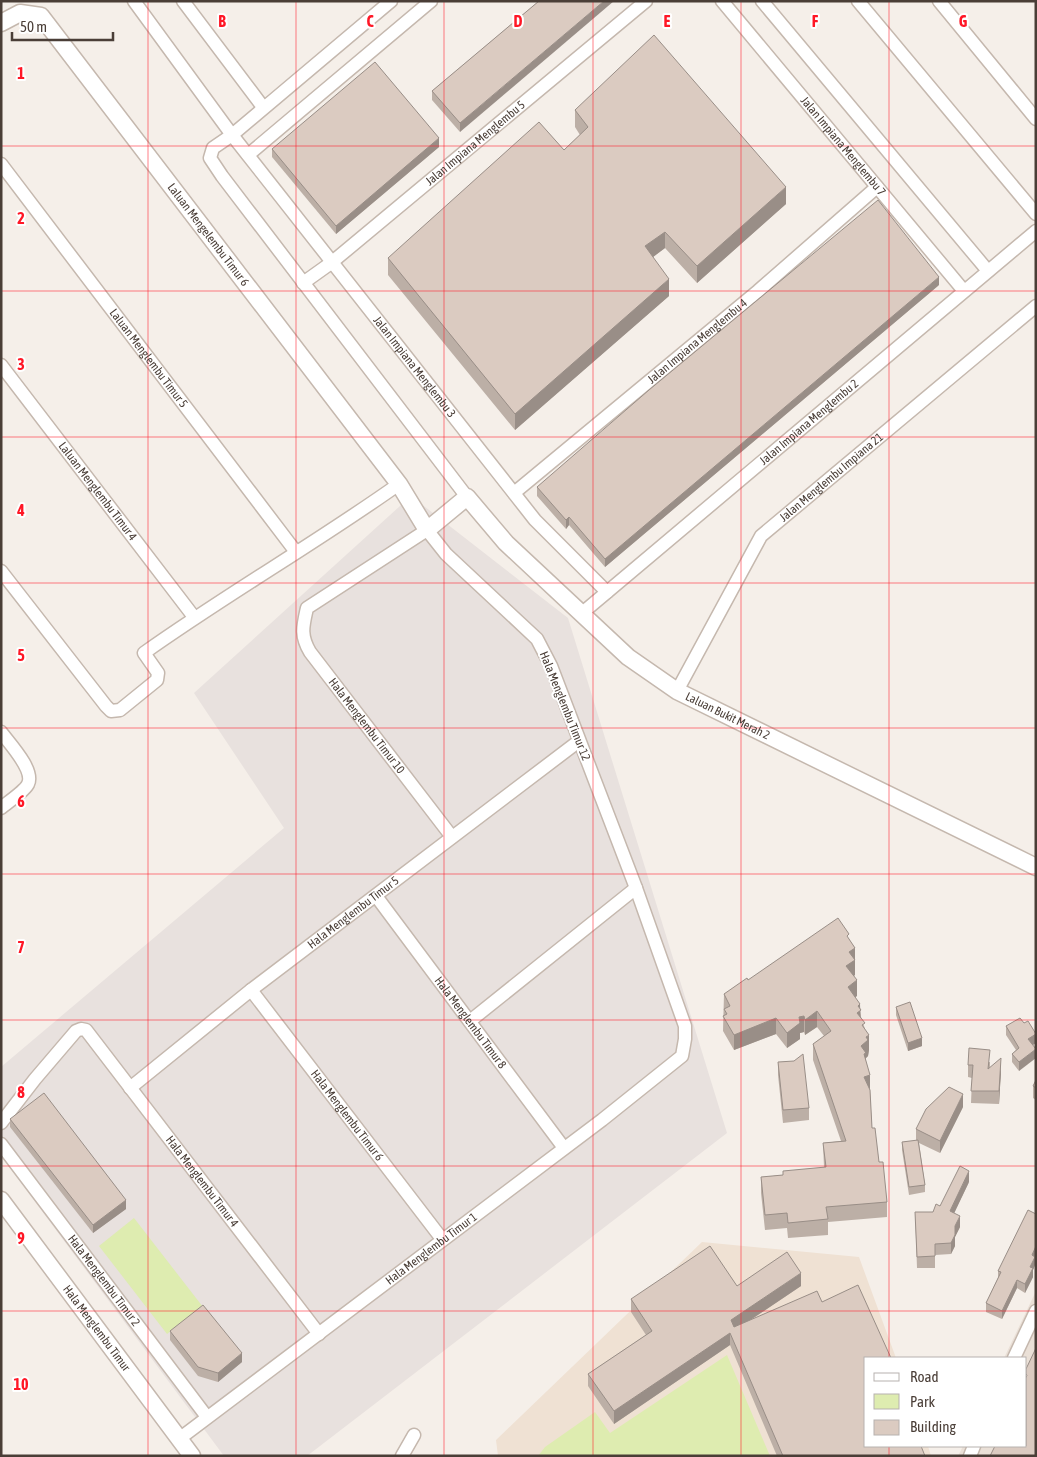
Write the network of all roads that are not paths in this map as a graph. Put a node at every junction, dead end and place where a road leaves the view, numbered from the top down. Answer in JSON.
{"nodes":[{"id":1,"x":134,"y":1,"type":"edge"},
{"id":2,"x":183,"y":1,"type":"edge"},
{"id":3,"x":391,"y":1,"type":"edge"},
{"id":4,"x":431,"y":1,"type":"edge"},
{"id":5,"x":646,"y":1,"type":"edge"},
{"id":6,"x":722,"y":1,"type":"edge"},
{"id":7,"x":762,"y":1,"type":"edge"},
{"id":8,"x":858,"y":1,"type":"edge"},
{"id":9,"x":938,"y":1,"type":"edge"},
{"id":10,"x":2,"y":22,"type":"edge"},
{"id":11,"x":263,"y":107,"type":"junction"},
{"id":12,"x":1036,"y":119,"type":"edge"},
{"id":13,"x":232,"y":135,"type":"junction"},
{"id":14,"x":248,"y":155,"type":"junction"},
{"id":15,"x":1,"y":164,"type":"edge"},
{"id":16,"x":877,"y":187,"type":"junction"},
{"id":17,"x":1036,"y":214,"type":"edge"},
{"id":18,"x":1036,"y":231,"type":"edge"},
{"id":19,"x":331,"y":263,"type":"junction"},
{"id":20,"x":988,"y":271,"type":"junction"},
{"id":21,"x":303,"y":283,"type":"junction"},
{"id":22,"x":964,"y":291,"type":"junction"},
{"id":23,"x":1036,"y":306,"type":"edge"},
{"id":24,"x":1,"y":365,"type":"edge"},
{"id":25,"x":399,"y":484,"type":"junction"},
{"id":26,"x":514,"y":493,"type":"junction"},
{"id":27,"x":468,"y":497,"type":"junction"},
{"id":28,"x":427,"y":530,"type":"junction"},
{"id":29,"x":296,"y":552,"type":"junction"},
{"id":30,"x":1,"y":571,"type":"edge"},
{"id":31,"x":607,"y":592,"type":"junction"},
{"id":32,"x":581,"y":614,"type":"junction"},
{"id":33,"x":194,"y":617,"type":"junction"},
{"id":34,"x":677,"y":691,"type":"junction"},
{"id":35,"x":1,"y":732,"type":"edge"},
{"id":36,"x":579,"y":741,"type":"junction"},
{"id":37,"x":1,"y":808,"type":"edge"},
{"id":38,"x":452,"y":837,"type":"junction"},
{"id":39,"x":1036,"y":867,"type":"edge"},
{"id":40,"x":636,"y":888,"type":"junction"},
{"id":41,"x":376,"y":896,"type":"junction"},
{"id":42,"x":251,"y":990,"type":"junction"},
{"id":43,"x":470,"y":1021,"type":"junction"},
{"id":44,"x":682,"y":1056,"type":"joint"},
{"id":45,"x":130,"y":1088,"type":"junction"},
{"id":46,"x":1,"y":1124,"type":"edge"},
{"id":47,"x":1,"y":1144,"type":"edge"},
{"id":48,"x":564,"y":1148,"type":"junction"},
{"id":49,"x":1,"y":1200,"type":"edge"},
{"id":50,"x":442,"y":1239,"type":"junction"},
{"id":51,"x":1036,"y":1312,"type":"edge"},
{"id":52,"x":319,"y":1334,"type":"junction"},
{"id":53,"x":1014,"y":1357,"type":"edge"},
{"id":54,"x":207,"y":1417,"type":"junction"},
{"id":55,"x":414,"y":1435,"type":"dead end"},
{"id":56,"x":179,"y":1440,"type":"junction"},
{"id":57,"x":192,"y":1456,"type":"edge"},
{"id":58,"x":402,"y":1456,"type":"edge"}],
"edges":[{"from":1,"to":13,"type":"street","name":"Jalan Impiana Menglembu 3"},
{"from":2,"to":11,"type":"street"},
{"from":3,"to":11,"type":"street"},
{"from":4,"to":14,"type":"street"},
{"from":5,"to":19,"type":"street","name":"Jalan Impiana Menglembu 5"},
{"from":6,"to":16,"type":"street","name":"Jalan Impiana Menglembu 7"},
{"from":7,"to":20,"type":"street"},
{"from":8,"to":17,"type":"street"},
{"from":9,"to":12,"type":"street"},
{"from":10,"to":25,"type":"street","name":"Laluan Mengelembu Timur 6"},
{"from":11,"to":13,"type":"street"},
{"from":13,"to":14,"type":"street","name":"Jalan Impiana Menglembu 3"},
{"from":13,"to":21,"type":"street"},
{"from":14,"to":19,"type":"street","name":"Jalan Impiana Menglembu 3"},
{"from":15,"to":29,"type":"street","name":"Laluan Menglembu Timur 5"},
{"from":16,"to":22,"type":"street","name":"Jalan Impiana Menglembu 7"},
{"from":16,"to":26,"type":"street","name":"Jalan Impiana Menglembu 4"},
{"from":18,"to":20,"type":"street","name":"Jalan Impiana Menglembu 2"},
{"from":19,"to":21,"type":"street","name":"Jalan Impiana Menglembu 5"},
{"from":19,"to":26,"type":"street","name":"Jalan Impiana Menglembu 3"},
{"from":20,"to":22,"type":"street","name":"Jalan Impiana Menglembu 2"},
{"from":21,"to":27,"type":"street"},
{"from":22,"to":31,"type":"street","name":"Jalan Impiana Menglembu 2"},
{"from":23,"to":34,"type":"street","name":"Jalan Menglembu Impiana 21"},
{"from":24,"to":33,"type":"street","name":"Laluan Menglembu Timur 4"},
{"from":25,"to":28,"type":"street","name":"Laluan Mengelembu Timur 6"},
{"from":25,"to":29,"type":"street"},
{"from":26,"to":31,"type":"street","name":"Jalan Impiana Menglembu 3"},
{"from":27,"to":28,"type":"street"},
{"from":27,"to":32,"type":"street","name":"Laluan Bukit Merah 2"},
{"from":28,"to":36,"type":"street","name":"Hala Menglembu Timur 12"},
{"from":28,"to":38,"type":"street","name":"Hala Menglembu Timur 10"},
{"from":29,"to":33,"type":"street"},
{"from":30,"to":33,"type":"street"},
{"from":31,"to":32,"type":"street","name":"Jalan Impiana Menglembu 2"},
{"from":32,"to":34,"type":"street","name":"Laluan Bukit Merah 2"},
{"from":34,"to":39,"type":"street","name":"Laluan Bukit Merah 2"},
{"from":35,"to":37,"type":"street"},
{"from":36,"to":38,"type":"street","name":"Hala Menglembu Timur 5"},
{"from":36,"to":40,"type":"street","name":"Hala Menglembu Timur 12"},
{"from":38,"to":41,"type":"street","name":"Hala Menglembu Timur 5"},
{"from":40,"to":43,"type":"street"},
{"from":40,"to":44,"type":"street","name":"Hala Menglembu Timur 12"},
{"from":41,"to":42,"type":"street","name":"Hala Menglembu Timur 5"},
{"from":41,"to":43,"type":"street","name":"Hala Menglembu Timur 8"},
{"from":42,"to":45,"type":"street","name":"Hala Menglembu Timur 5"},
{"from":42,"to":50,"type":"street","name":"Hala Menglembu Timur 6"},
{"from":43,"to":48,"type":"street","name":"Hala Menglembu Timur 8"},
{"from":44,"to":48,"type":"street","name":"Hala Menglembu Timur 1"},
{"from":45,"to":46,"type":"street","name":"Hala Menglembu Timur 4"},
{"from":45,"to":52,"type":"street","name":"Hala Menglembu Timur 4"},
{"from":47,"to":54,"type":"street","name":"Hala Menglembu Timur 2"},
{"from":48,"to":50,"type":"street","name":"Hala Menglembu Timur 1"},
{"from":49,"to":56,"type":"street","name":"Hala Menglembu Timur"},
{"from":50,"to":52,"type":"street","name":"Hala Menglembu Timur 1"},
{"from":51,"to":53,"type":"street"},
{"from":52,"to":54,"type":"street","name":"Hala Menglembu Timur 1"},
{"from":54,"to":56,"type":"street","name":"Hala Menglembu Timur 1"},
{"from":55,"to":58,"type":"street"},
{"from":56,"to":57,"type":"street","name":"Hala Menglembu Timur"}]}
